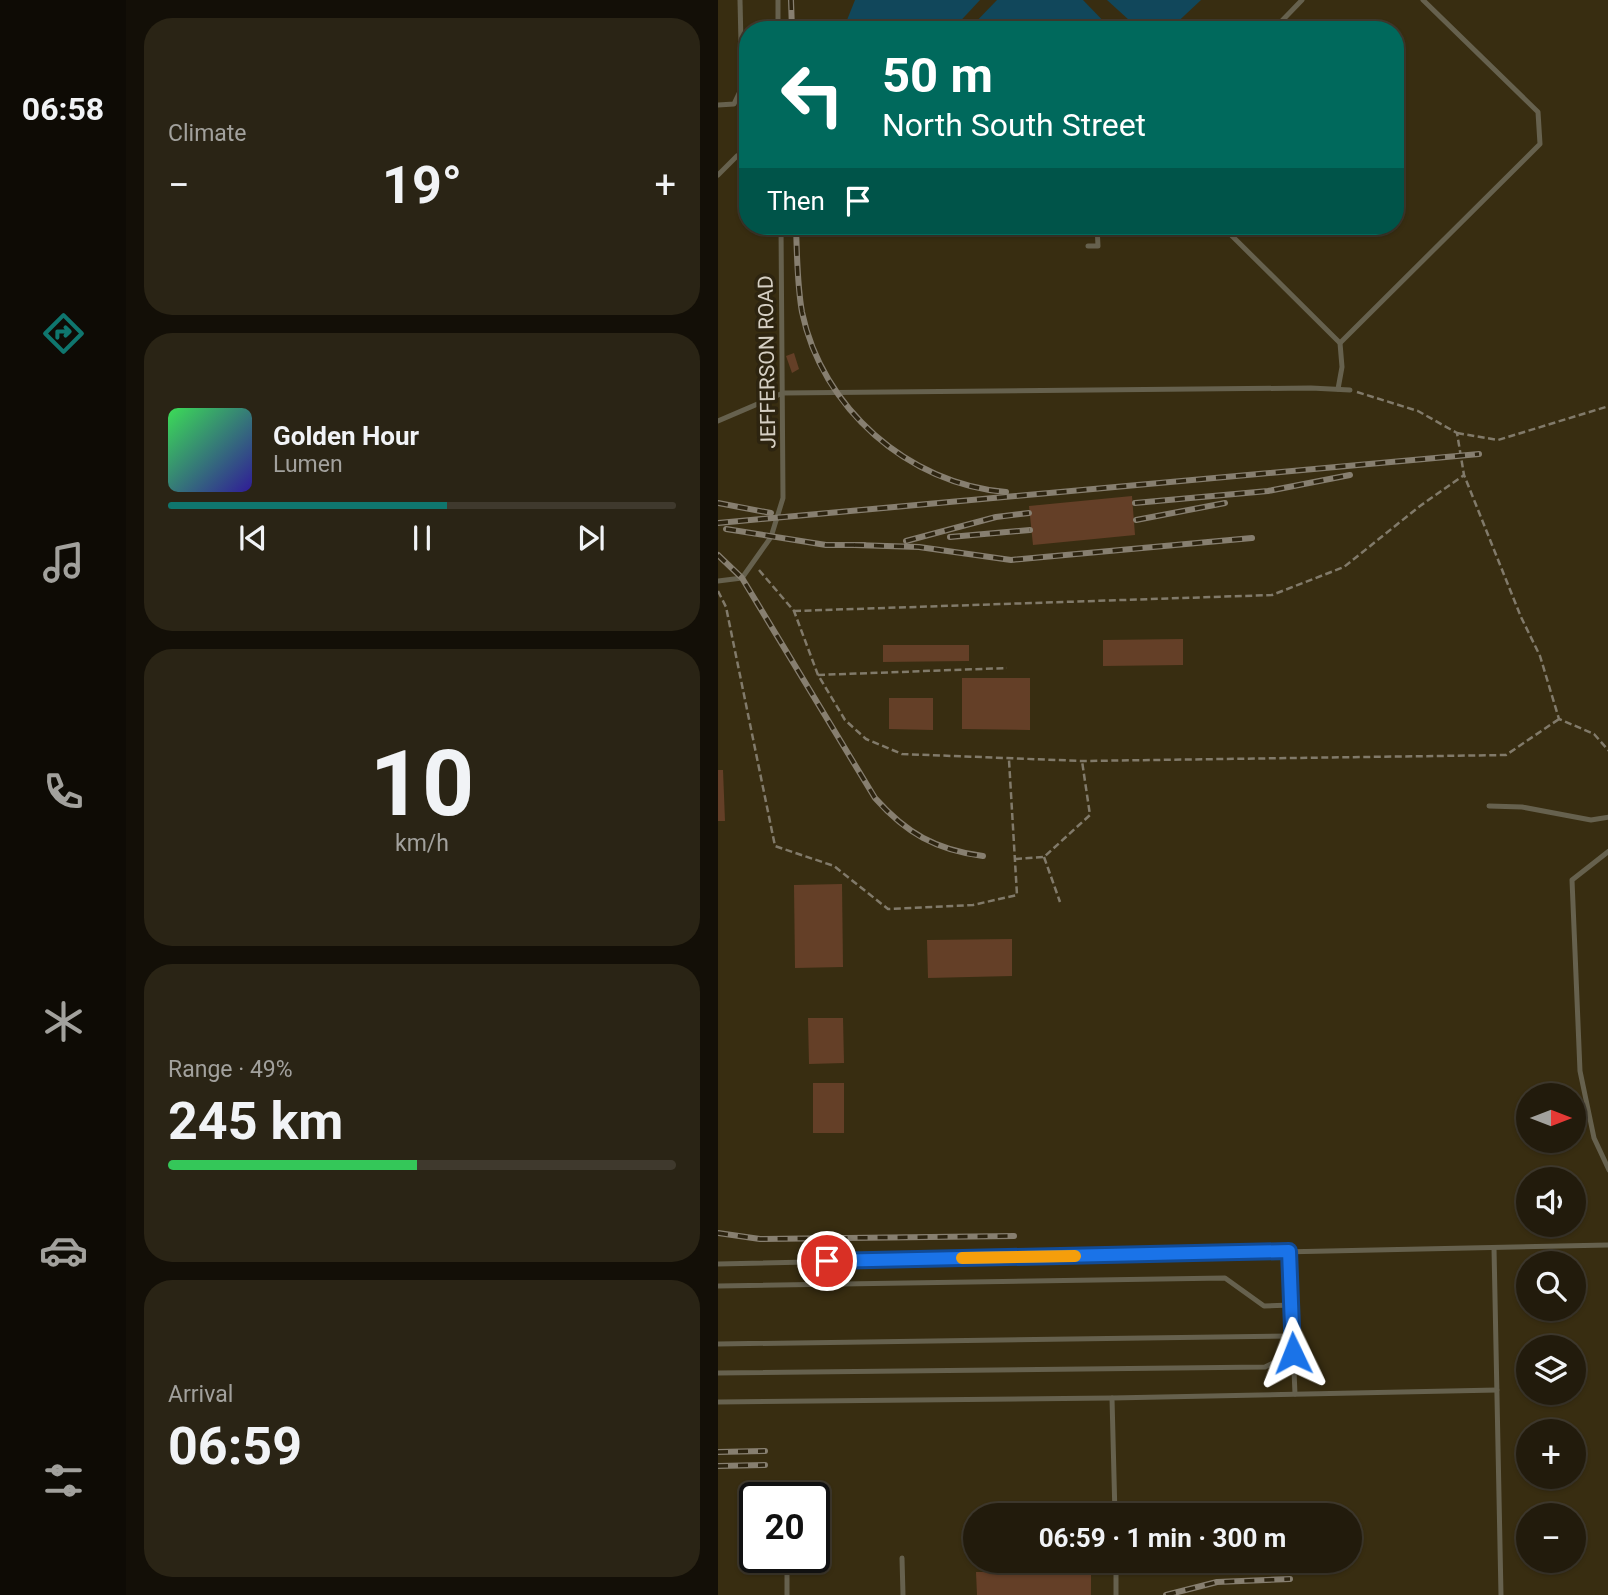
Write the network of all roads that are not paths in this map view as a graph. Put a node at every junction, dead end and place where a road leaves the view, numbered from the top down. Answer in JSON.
{"nodes":[{"id":1,"x":740,"y":0,"type":"edge"},
{"id":2,"x":778,"y":0,"type":"edge"},
{"id":3,"x":1302,"y":0,"type":"edge"},
{"id":4,"x":1423,"y":0,"type":"edge"},
{"id":5,"x":741,"y":21,"type":"edge"},
{"id":6,"x":778,"y":21,"type":"edge"},
{"id":7,"x":1282,"y":21,"type":"edge"},
{"id":8,"x":739,"y":96,"type":"edge"},
{"id":9,"x":718,"y":105,"type":"edge"},
{"id":10,"x":737,"y":156,"type":"dead end"},
{"id":11,"x":719,"y":172,"type":"edge"},
{"id":12,"x":781,"y":235,"type":"edge"},
{"id":13,"x":1097,"y":235,"type":"edge"},
{"id":14,"x":1231,"y":235,"type":"edge"},
{"id":15,"x":1088,"y":246,"type":"dead end"},
{"id":16,"x":1340,"y":343,"type":"junction"},
{"id":17,"x":1338,"y":389,"type":"junction"},
{"id":18,"x":1350,"y":390,"type":"road end"},
{"id":19,"x":783,"y":393,"type":"junction"},
{"id":20,"x":718,"y":421,"type":"edge"},
{"id":21,"x":718,"y":581,"type":"edge"},
{"id":22,"x":1489,"y":806,"type":"dead end"},
{"id":23,"x":1609,"y":817,"type":"edge"},
{"id":24,"x":1609,"y":851,"type":"edge"},
{"id":25,"x":1609,"y":1170,"type":"edge"},
{"id":26,"x":1609,"y":1245,"type":"edge"},
{"id":27,"x":1494,"y":1248,"type":"junction"},
{"id":28,"x":1289,"y":1251,"type":"junction"},
{"id":29,"x":718,"y":1264,"type":"edge"},
{"id":30,"x":718,"y":1286,"type":"edge"},
{"id":31,"x":1291,"y":1305,"type":"junction"},
{"id":32,"x":1292,"y":1336,"type":"junction"},
{"id":33,"x":718,"y":1344,"type":"edge"},
{"id":34,"x":1293,"y":1353,"type":"junction"},
{"id":35,"x":718,"y":1373,"type":"edge"},
{"id":36,"x":1497,"y":1390,"type":"junction"},
{"id":37,"x":1295,"y":1394,"type":"junction"},
{"id":38,"x":1112,"y":1398,"type":"junction"},
{"id":39,"x":718,"y":1402,"type":"edge"},
{"id":40,"x":1115,"y":1503,"type":"edge"},
{"id":41,"x":902,"y":1558,"type":"dead end"},
{"id":42,"x":787,"y":1573,"type":"edge"},
{"id":43,"x":1116,"y":1573,"type":"edge"},
{"id":44,"x":787,"y":1595,"type":"edge"},
{"id":45,"x":902,"y":1595,"type":"edge"},
{"id":46,"x":1116,"y":1595,"type":"edge"},
{"id":47,"x":1501,"y":1595,"type":"edge"}],
"edges":[{"from":1,"to":5,"type":"lane"},
{"from":2,"to":6,"type":"lane"},
{"from":3,"to":7,"type":"lane"},
{"from":4,"to":16,"type":"lane"},
{"from":8,"to":9,"type":"lane"},
{"from":10,"to":11,"type":"lane"},
{"from":12,"to":19,"type":"lane","name":"JEFFERSON ROAD"},
{"from":13,"to":15,"type":"lane"},
{"from":14,"to":16,"type":"lane"},
{"from":16,"to":17,"type":"lane"},
{"from":17,"to":18,"type":"lane"},
{"from":17,"to":19,"type":"lane"},
{"from":19,"to":20,"type":"lane"},
{"from":19,"to":21,"type":"lane","name":"JEFFERSON ROAD"},
{"from":22,"to":23,"type":"lane"},
{"from":24,"to":25,"type":"lane"},
{"from":26,"to":27,"type":"lane"},
{"from":27,"to":28,"type":"lane"},
{"from":27,"to":36,"type":"lane"},
{"from":28,"to":29,"type":"lane"},
{"from":28,"to":31,"type":"lane"},
{"from":30,"to":31,"type":"lane"},
{"from":31,"to":32,"type":"lane"},
{"from":32,"to":33,"type":"lane"},
{"from":32,"to":34,"type":"lane"},
{"from":34,"to":35,"type":"lane"},
{"from":34,"to":37,"type":"lane"},
{"from":36,"to":37,"type":"lane"},
{"from":36,"to":47,"type":"lane"},
{"from":37,"to":38,"type":"lane"},
{"from":38,"to":39,"type":"lane"},
{"from":38,"to":40,"type":"lane"},
{"from":41,"to":45,"type":"lane"},
{"from":42,"to":44,"type":"lane"},
{"from":43,"to":46,"type":"lane"}]}
